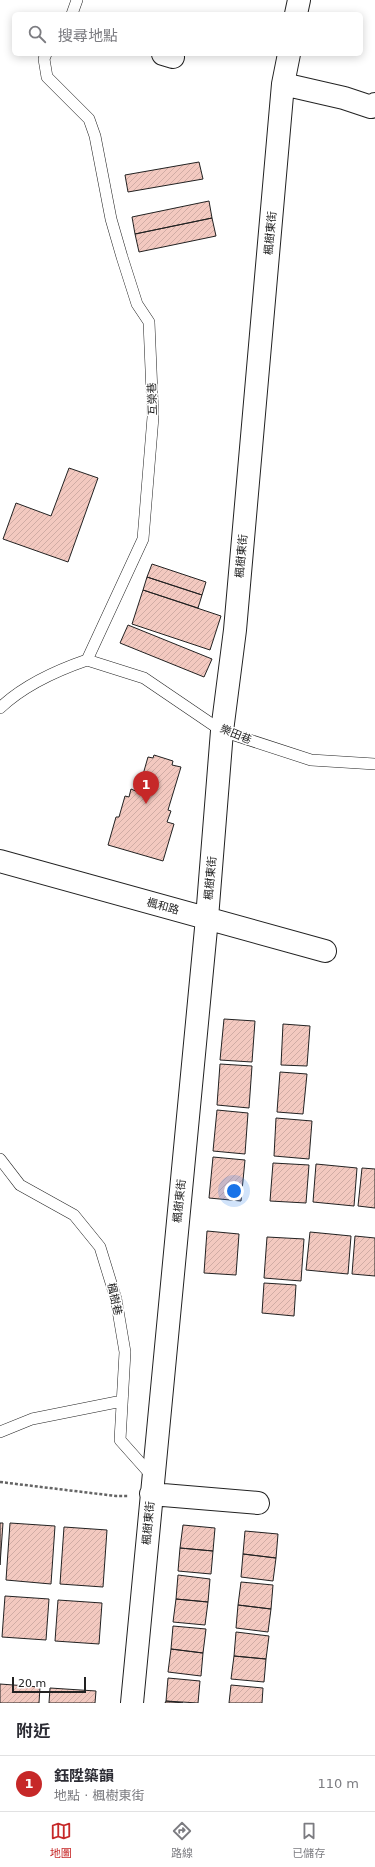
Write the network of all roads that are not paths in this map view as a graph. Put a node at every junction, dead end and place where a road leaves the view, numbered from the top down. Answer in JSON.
{"nodes":[{"id":1,"x":77,"y":0,"type":"edge"},
{"id":2,"x":299,"y":0,"type":"edge"},
{"id":3,"x":73,"y":12,"type":"edge"},
{"id":4,"x":296,"y":12,"type":"edge"},
{"id":5,"x":45,"y":56,"type":"edge"},
{"id":6,"x":289,"y":56,"type":"edge"},
{"id":7,"x":283,"y":84,"type":"junction"},
{"id":8,"x":375,"y":104,"type":"edge"},
{"id":9,"x":87,"y":660,"type":"junction"},
{"id":10,"x":0,"y":708,"type":"edge"},
{"id":11,"x":222,"y":731,"type":"junction"},
{"id":12,"x":375,"y":764,"type":"edge"},
{"id":13,"x":0,"y":861,"type":"edge"},
{"id":14,"x":207,"y":918,"type":"junction"},
{"id":15,"x":325,"y":951,"type":"dead end"},
{"id":16,"x":0,"y":1159,"type":"edge"},
{"id":17,"x":122,"y":1401,"type":"junction"},
{"id":18,"x":0,"y":1432,"type":"edge"},
{"id":19,"x":152,"y":1485,"type":"junction"},
{"id":20,"x":258,"y":1503,"type":"dead end"},
{"id":21,"x":132,"y":1703,"type":"edge"}],
"edges":[{"from":1,"to":3,"type":"lane"},
{"from":2,"to":4,"type":"street"},
{"from":5,"to":9,"type":"lane","name":"互榮巷"},
{"from":6,"to":7,"type":"street","name":"楓樹東街"},
{"from":7,"to":8,"type":"street"},
{"from":7,"to":11,"type":"street","name":"楓樹東街"},
{"from":9,"to":10,"type":"lane"},
{"from":9,"to":11,"type":"lane","name":"樂田巷"},
{"from":11,"to":12,"type":"lane","name":"樂田巷"},
{"from":11,"to":14,"type":"street","name":"楓樹東街"},
{"from":13,"to":14,"type":"street","name":"楓和路"},
{"from":14,"to":15,"type":"street","name":"楓和路"},
{"from":14,"to":19,"type":"street","name":"楓樹東街"},
{"from":16,"to":17,"type":"lane","name":"楓樹巷"},
{"from":17,"to":18,"type":"lane"},
{"from":17,"to":19,"type":"lane","name":"楓樹巷"},
{"from":19,"to":20,"type":"street"},
{"from":19,"to":21,"type":"street","name":"楓樹東街"}]}
